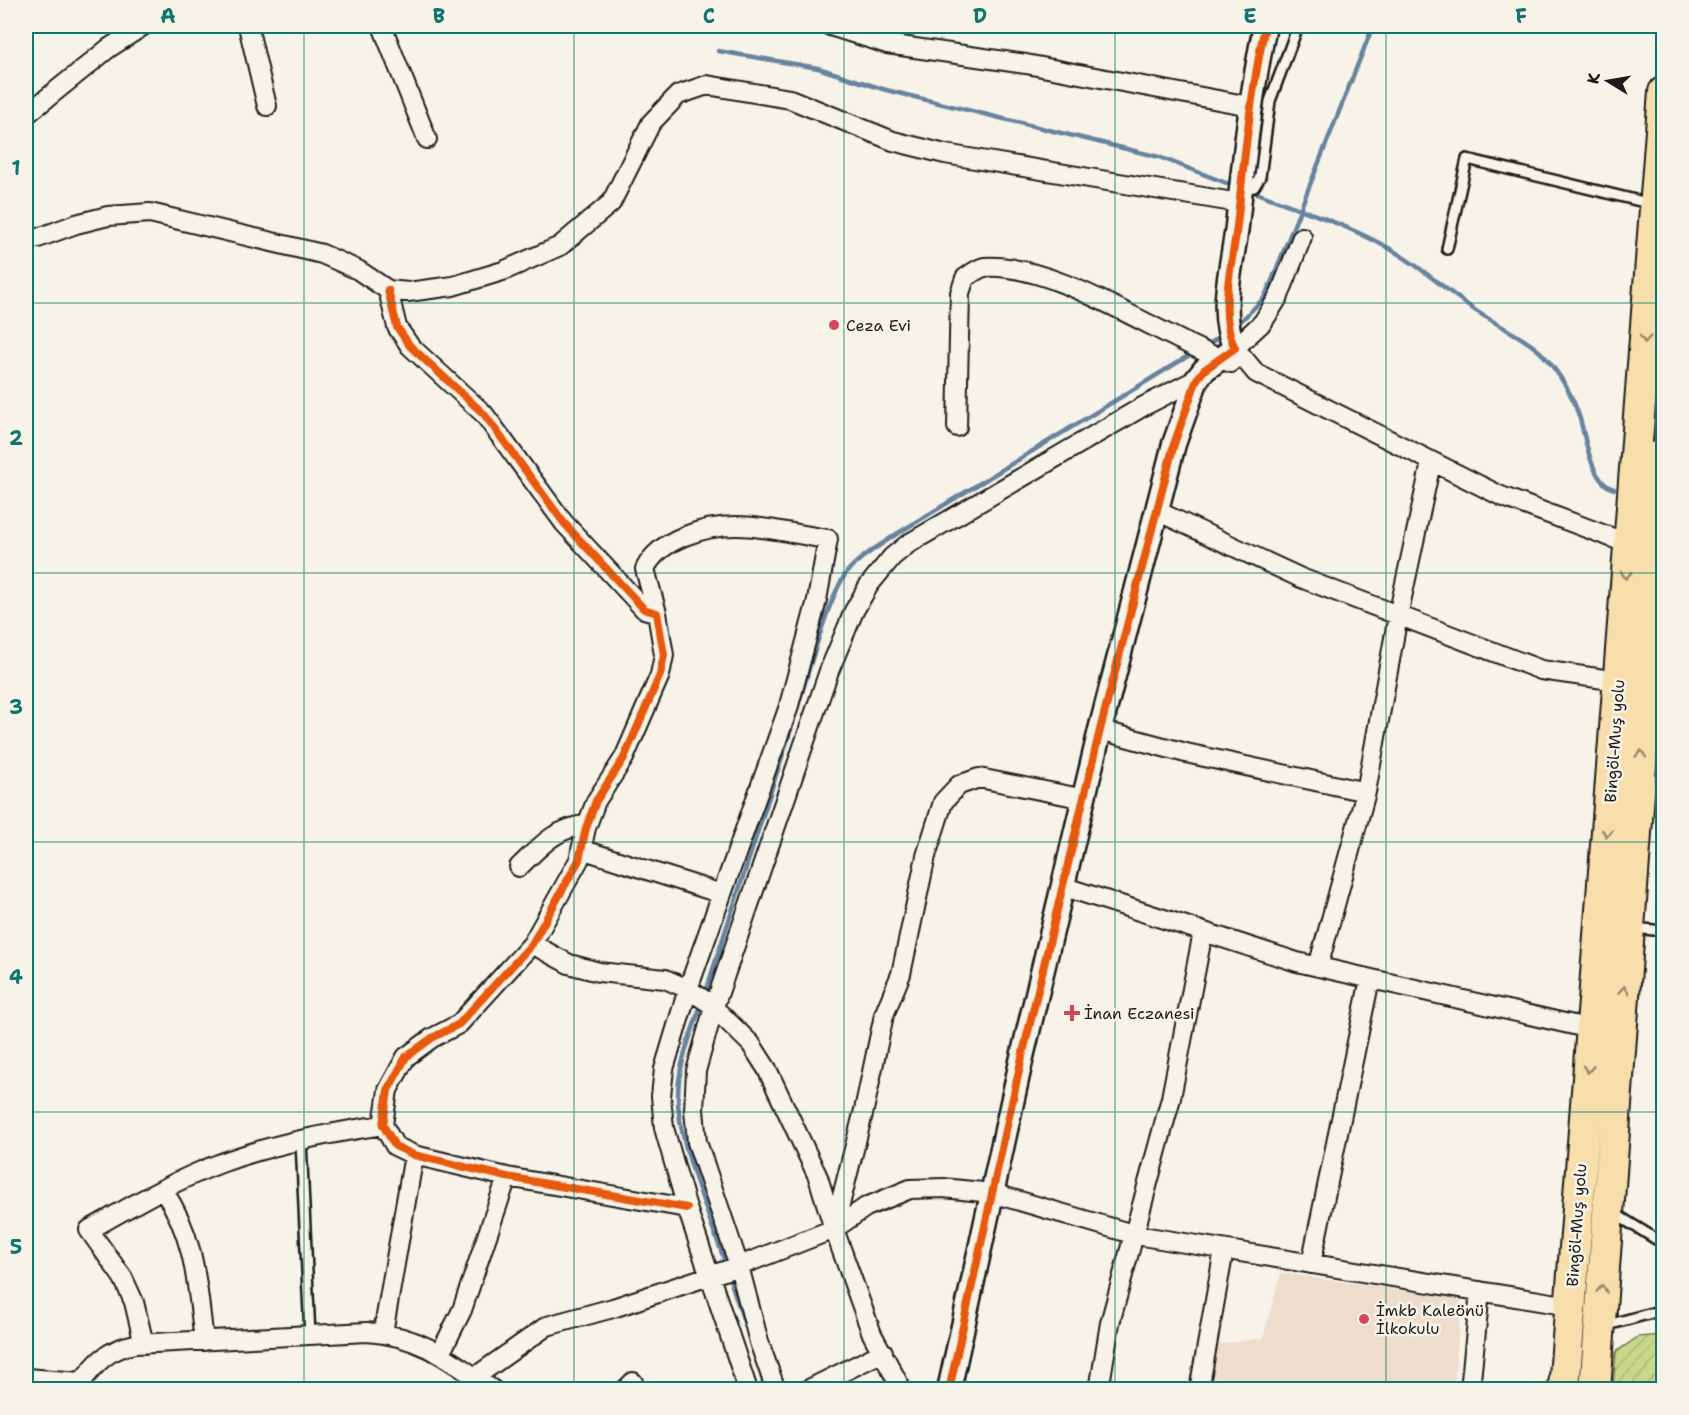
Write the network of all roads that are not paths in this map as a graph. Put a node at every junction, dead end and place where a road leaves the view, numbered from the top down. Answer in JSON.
{"nodes":[{"id":1,"x":143,"y":26,"type":"edge"},
{"id":2,"x":248,"y":26,"type":"edge"},
{"id":3,"x":382,"y":26,"type":"edge"},
{"id":4,"x":830,"y":26,"type":"edge"},
{"id":5,"x":1264,"y":26,"type":"edge"},
{"id":6,"x":1298,"y":26,"type":"edge"},
{"id":7,"x":119,"y":33,"type":"edge"},
{"id":8,"x":1664,"y":92,"type":"edge"},
{"id":9,"x":267,"y":106,"type":"dead end"},
{"id":10,"x":1250,"y":106,"type":"junction"},
{"id":11,"x":26,"y":115,"type":"edge"},
{"id":12,"x":427,"y":139,"type":"dead end"},
{"id":13,"x":1243,"y":190,"type":"junction"},
{"id":14,"x":1655,"y":205,"type":"junction"},
{"id":15,"x":1302,"y":237,"type":"dead end"},
{"id":16,"x":26,"y":240,"type":"edge"},
{"id":17,"x":1447,"y":249,"type":"dead end"},
{"id":18,"x":388,"y":290,"type":"junction"},
{"id":19,"x":1223,"y":350,"type":"junction"},
{"id":20,"x":1197,"y":379,"type":"junction"},
{"id":21,"x":957,"y":427,"type":"dead end"},
{"id":22,"x":1664,"y":453,"type":"edge"},
{"id":23,"x":1431,"y":463,"type":"junction"},
{"id":24,"x":1157,"y":511,"type":"junction"},
{"id":25,"x":1649,"y":547,"type":"edge"},
{"id":26,"x":1658,"y":582,"type":"edge"},
{"id":27,"x":657,"y":613,"type":"junction"},
{"id":28,"x":1398,"y":616,"type":"junction"},
{"id":29,"x":1618,"y":681,"type":"junction"},
{"id":30,"x":1100,"y":730,"type":"junction"},
{"id":31,"x":1366,"y":792,"type":"junction"},
{"id":32,"x":1085,"y":799,"type":"junction"},
{"id":33,"x":587,"y":824,"type":"junction"},
{"id":34,"x":581,"y":849,"type":"junction"},
{"id":35,"x":519,"y":867,"type":"dead end"},
{"id":36,"x":1065,"y":887,"type":"junction"},
{"id":37,"x":722,"y":894,"type":"junction"},
{"id":38,"x":1628,"y":927,"type":"junction"},
{"id":39,"x":1664,"y":931,"type":"edge"},
{"id":40,"x":1203,"y":932,"type":"junction"},
{"id":41,"x":532,"y":944,"type":"junction"},
{"id":42,"x":1318,"y":967,"type":"junction"},
{"id":43,"x":1371,"y":978,"type":"junction"},
{"id":44,"x":702,"y":999,"type":"junction"},
{"id":45,"x":1591,"y":1029,"type":"junction"},
{"id":46,"x":383,"y":1125,"type":"junction"},
{"id":47,"x":301,"y":1141,"type":"junction"},
{"id":48,"x":414,"y":1155,"type":"junction"},
{"id":49,"x":507,"y":1177,"type":"junction"},
{"id":50,"x":163,"y":1191,"type":"junction"},
{"id":51,"x":992,"y":1193,"type":"junction"},
{"id":52,"x":687,"y":1208,"type":"junction"},
{"id":53,"x":1608,"y":1210,"type":"junction"},
{"id":54,"x":834,"y":1229,"type":"junction"},
{"id":55,"x":1136,"y":1235,"type":"junction"},
{"id":56,"x":1664,"y":1244,"type":"edge"},
{"id":57,"x":1224,"y":1250,"type":"junction"},
{"id":58,"x":1311,"y":1264,"type":"junction"},
{"id":59,"x":725,"y":1269,"type":"junction"},
{"id":60,"x":1480,"y":1291,"type":"junction"},
{"id":61,"x":1664,"y":1305,"type":"edge"},
{"id":62,"x":1570,"y":1306,"type":"junction"},
{"id":63,"x":1599,"y":1328,"type":"junction"},
{"id":64,"x":383,"y":1333,"type":"junction"},
{"id":65,"x":310,"y":1336,"type":"junction"},
{"id":66,"x":204,"y":1341,"type":"junction"},
{"id":67,"x":144,"y":1344,"type":"junction"},
{"id":68,"x":883,"y":1352,"type":"junction"},
{"id":69,"x":440,"y":1353,"type":"junction"},
{"id":70,"x":475,"y":1377,"type":"junction"},
{"id":71,"x":26,"y":1378,"type":"edge"},
{"id":72,"x":78,"y":1386,"type":"edge"},
{"id":73,"x":493,"y":1389,"type":"edge"},
{"id":74,"x":748,"y":1389,"type":"edge"},
{"id":75,"x":776,"y":1389,"type":"edge"},
{"id":76,"x":807,"y":1389,"type":"edge"},
{"id":77,"x":902,"y":1389,"type":"edge"},
{"id":78,"x":949,"y":1389,"type":"edge"},
{"id":79,"x":1099,"y":1389,"type":"edge"},
{"id":80,"x":1199,"y":1389,"type":"edge"},
{"id":81,"x":1470,"y":1389,"type":"edge"},
{"id":82,"x":1564,"y":1389,"type":"edge"},
{"id":83,"x":1594,"y":1389,"type":"edge"}],
"edges":[{"from":1,"to":7,"type":"street"},
{"from":2,"to":9,"type":"street"},
{"from":3,"to":12,"type":"street"},
{"from":4,"to":10,"type":"street"},
{"from":5,"to":10,"type":"street"},
{"from":6,"to":13,"type":"lane"},
{"from":7,"to":11,"type":"street"},
{"from":8,"to":14,"type":"highway","name":"Bingöl-Muş yolu"},
{"from":10,"to":13,"type":"street"},
{"from":13,"to":18,"type":"street"},
{"from":13,"to":19,"type":"street"},
{"from":14,"to":17,"type":"lane"},
{"from":14,"to":25,"type":"highway","name":"Bingöl-Muş yolu","one_way":true},
{"from":15,"to":19,"type":"street"},
{"from":16,"to":18,"type":"street"},
{"from":18,"to":27,"type":"street"},
{"from":19,"to":20,"type":"street"},
{"from":19,"to":21,"type":"street"},
{"from":19,"to":23,"type":"street"},
{"from":20,"to":24,"type":"street"},
{"from":20,"to":44,"type":"street"},
{"from":22,"to":25,"type":"highway","name":"Bingöl-Muş yolu"},
{"from":23,"to":25,"type":"street"},
{"from":23,"to":28,"type":"street"},
{"from":24,"to":28,"type":"street"},
{"from":24,"to":30,"type":"street"},
{"from":25,"to":26,"type":"highway","name":"Bingöl-Muş yolu"},
{"from":25,"to":29,"type":"highway","name":"Bingöl-Muş yolu","one_way":true},
{"from":38,"to":26,"type":"highway","name":"Bingöl-Muş yolu","one_way":true},
{"from":27,"to":33,"type":"street"},
{"from":27,"to":37,"type":"street"},
{"from":28,"to":29,"type":"street"},
{"from":28,"to":31,"type":"street"},
{"from":29,"to":45,"type":"highway","name":"Bingöl-Muş yolu","one_way":true},
{"from":30,"to":31,"type":"street"},
{"from":30,"to":32,"type":"street"},
{"from":31,"to":42,"type":"street"},
{"from":32,"to":36,"type":"street"},
{"from":32,"to":54,"type":"street"},
{"from":33,"to":34,"type":"street"},
{"from":33,"to":35,"type":"street"},
{"from":34,"to":37,"type":"street"},
{"from":34,"to":41,"type":"street"},
{"from":36,"to":40,"type":"street"},
{"from":36,"to":51,"type":"street"},
{"from":37,"to":44,"type":"street"},
{"from":38,"to":39,"type":"lane"},
{"from":53,"to":38,"type":"highway","name":"Bingöl-Muş yolu","one_way":true},
{"from":40,"to":42,"type":"street"},
{"from":40,"to":55,"type":"street"},
{"from":41,"to":44,"type":"street"},
{"from":41,"to":46,"type":"street"},
{"from":42,"to":43,"type":"street"},
{"from":43,"to":45,"type":"street"},
{"from":43,"to":58,"type":"street"},
{"from":44,"to":52,"type":"street"},
{"from":44,"to":54,"type":"street"},
{"from":44,"to":59,"type":"street"},
{"from":45,"to":62,"type":"highway","name":"Bingöl-Muş yolu","one_way":true},
{"from":46,"to":47,"type":"street"},
{"from":46,"to":48,"type":"street"},
{"from":47,"to":50,"type":"street"},
{"from":47,"to":65,"type":"lane"},
{"from":48,"to":49,"type":"street"},
{"from":48,"to":64,"type":"street"},
{"from":49,"to":52,"type":"street"},
{"from":49,"to":69,"type":"street"},
{"from":50,"to":66,"type":"street"},
{"from":50,"to":67,"type":"street"},
{"from":51,"to":54,"type":"street"},
{"from":51,"to":55,"type":"street"},
{"from":51,"to":78,"type":"street"},
{"from":52,"to":59,"type":"street"},
{"from":53,"to":56,"type":"lane"},
{"from":63,"to":53,"type":"highway","name":"Bingöl-Muş yolu","one_way":true},
{"from":54,"to":59,"type":"street"},
{"from":54,"to":68,"type":"street"},
{"from":55,"to":57,"type":"street"},
{"from":55,"to":79,"type":"street"},
{"from":57,"to":58,"type":"street"},
{"from":57,"to":80,"type":"street"},
{"from":58,"to":60,"type":"street"},
{"from":59,"to":70,"type":"street"},
{"from":59,"to":74,"type":"street"},
{"from":59,"to":75,"type":"street"},
{"from":60,"to":62,"type":"street"},
{"from":60,"to":81,"type":"street"},
{"from":61,"to":63,"type":"lane"},
{"from":62,"to":82,"type":"highway","name":"Bingöl-Muş yolu"},
{"from":63,"to":83,"type":"highway","name":"Bingöl-Muş yolu"},
{"from":64,"to":65,"type":"street"},
{"from":64,"to":69,"type":"street"},
{"from":65,"to":66,"type":"street"},
{"from":66,"to":67,"type":"street"},
{"from":67,"to":72,"type":"street"},
{"from":68,"to":76,"type":"street"},
{"from":68,"to":77,"type":"street"},
{"from":69,"to":70,"type":"street"},
{"from":70,"to":73,"type":"street"},
{"from":71,"to":72,"type":"street"}]}
